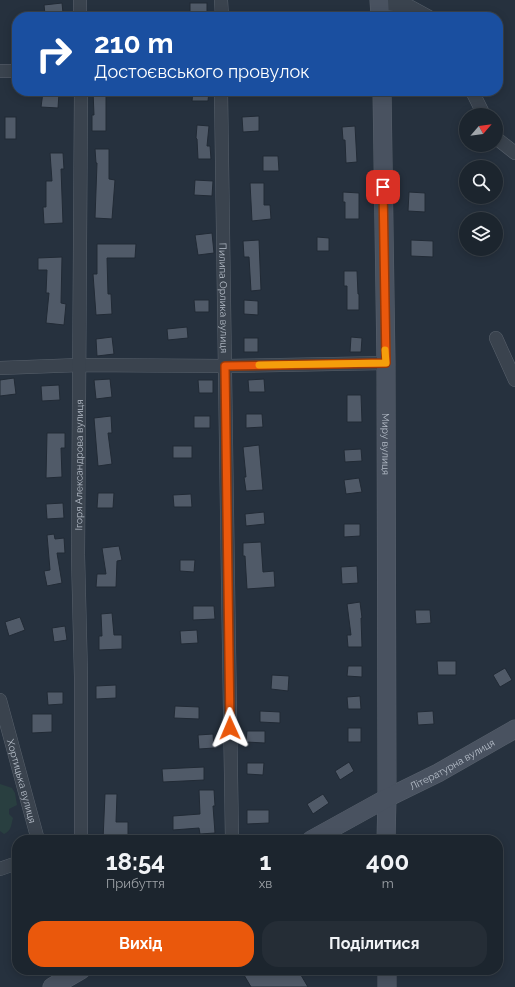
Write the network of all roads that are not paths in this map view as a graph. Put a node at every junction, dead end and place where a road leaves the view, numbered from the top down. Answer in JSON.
{"nodes":[{"id":1,"x":80,"y":0,"type":"edge"},
{"id":2,"x":221,"y":0,"type":"edge"},
{"id":3,"x":379,"y":7,"type":"edge"},
{"id":4,"x":80,"y":12,"type":"edge"},
{"id":5,"x":222,"y":12,"type":"edge"},
{"id":6,"x":420,"y":12,"type":"edge"},
{"id":7,"x":12,"y":71,"type":"edge"},
{"id":8,"x":0,"y":72,"type":"edge"},
{"id":9,"x":81,"y":96,"type":"edge"},
{"id":10,"x":221,"y":96,"type":"edge"},
{"id":11,"x":382,"y":96,"type":"edge"},
{"id":12,"x":474,"y":96,"type":"edge"},
{"id":13,"x":480,"y":108,"type":"edge"},
{"id":14,"x":503,"y":144,"type":"edge"},
{"id":15,"x":515,"y":153,"type":"edge"},
{"id":16,"x":496,"y":338,"type":"dead end"},
{"id":17,"x":386,"y":363,"type":"junction"},
{"id":18,"x":80,"y":365,"type":"junction"},
{"id":19,"x":225,"y":366,"type":"junction"},
{"id":20,"x":0,"y":368,"type":"edge"},
{"id":21,"x":515,"y":380,"type":"edge"},
{"id":22,"x":0,"y":700,"type":"edge"},
{"id":23,"x":515,"y":729,"type":"edge"},
{"id":24,"x":387,"y":798,"type":"junction"},
{"id":25,"x":37,"y":835,"type":"edge"},
{"id":26,"x":81,"y":835,"type":"edge"},
{"id":27,"x":232,"y":835,"type":"edge"},
{"id":28,"x":320,"y":835,"type":"edge"},
{"id":29,"x":386,"y":835,"type":"edge"},
{"id":30,"x":12,"y":865,"type":"edge"},
{"id":31,"x":0,"y":869,"type":"edge"},
{"id":32,"x":72,"y":975,"type":"edge"},
{"id":33,"x":387,"y":975,"type":"edge"},
{"id":34,"x":52,"y":987,"type":"edge"},
{"id":35,"x":387,"y":987,"type":"edge"}],
"edges":[{"from":1,"to":4,"type":"street"},
{"from":2,"to":5,"type":"street"},
{"from":3,"to":6,"type":"street"},
{"from":7,"to":8,"type":"street"},
{"from":9,"to":18,"type":"street","name":"Ігоря Александрова вулиця"},
{"from":10,"to":19,"type":"street","name":"Пилипа Орлика вулиця"},
{"from":11,"to":17,"type":"street","name":"Миру вулиця"},
{"from":12,"to":13,"type":"street"},
{"from":14,"to":15,"type":"street"},
{"from":16,"to":21,"type":"street"},
{"from":17,"to":19,"type":"street"},
{"from":17,"to":24,"type":"street","name":"Миру вулиця"},
{"from":18,"to":19,"type":"street"},
{"from":18,"to":20,"type":"street"},
{"from":18,"to":26,"type":"street","name":"Ігоря Александрова вулиця"},
{"from":19,"to":27,"type":"street","name":"Пилипа Орлика вулиця"},
{"from":22,"to":25,"type":"street","name":"Хортицька вулиця"},
{"from":23,"to":24,"type":"street","name":"Літературна вулиця"},
{"from":24,"to":28,"type":"street","name":"Літературна вулиця"},
{"from":24,"to":29,"type":"street","name":"Миру вулиця"},
{"from":30,"to":31,"type":"street"},
{"from":32,"to":34,"type":"street"},
{"from":33,"to":35,"type":"street"}]}
